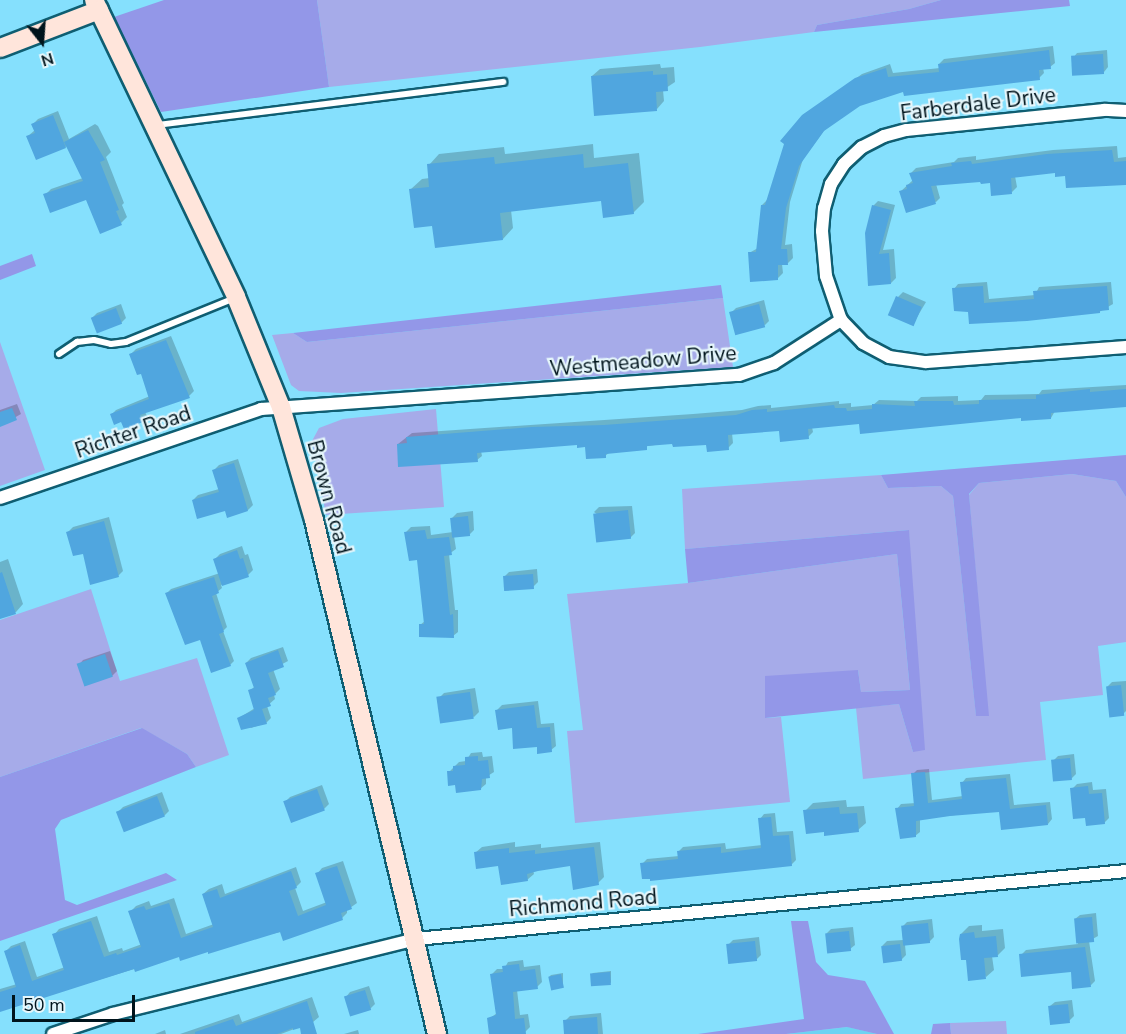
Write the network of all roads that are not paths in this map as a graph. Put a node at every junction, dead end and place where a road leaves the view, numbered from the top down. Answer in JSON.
{"nodes":[{"id":1,"x":96,"y":5,"type":"edge"},
{"id":2,"x":0,"y":48,"type":"edge"},
{"id":3,"x":503,"y":82,"type":"dead end"},
{"id":4,"x":1126,"y":111,"type":"edge"},
{"id":5,"x":153,"y":126,"type":"junction"},
{"id":6,"x":236,"y":297,"type":"junction"},
{"id":7,"x":841,"y":320,"type":"junction"},
{"id":8,"x":1126,"y":347,"type":"edge"},
{"id":9,"x":59,"y":354,"type":"dead end"},
{"id":10,"x":280,"y":407,"type":"junction"},
{"id":11,"x":0,"y":498,"type":"edge"},
{"id":12,"x":1125,"y":875,"type":"edge"},
{"id":13,"x":416,"y":939,"type":"junction"},
{"id":14,"x":54,"y":1034,"type":"edge"},
{"id":15,"x":437,"y":1034,"type":"edge"}],
"edges":[{"from":1,"to":2,"type":"main road"},
{"from":1,"to":5,"type":"main road","name":"Brown Road"},
{"from":3,"to":5,"type":"lane"},
{"from":4,"to":7,"type":"street","name":"Farberdale Drive"},
{"from":5,"to":6,"type":"main road","name":"Brown Road"},
{"from":6,"to":9,"type":"lane"},
{"from":6,"to":10,"type":"main road","name":"Brown Road"},
{"from":7,"to":8,"type":"street"},
{"from":7,"to":10,"type":"street","name":"Westmeadow Drive"},
{"from":10,"to":11,"type":"street","name":"Richter Road"},
{"from":10,"to":13,"type":"main road","name":"Brown Road"},
{"from":12,"to":13,"type":"street","name":"Richmond Road"},
{"from":13,"to":14,"type":"street","name":"Richmond Road"},
{"from":13,"to":15,"type":"main road","name":"Brown Road"}]}
